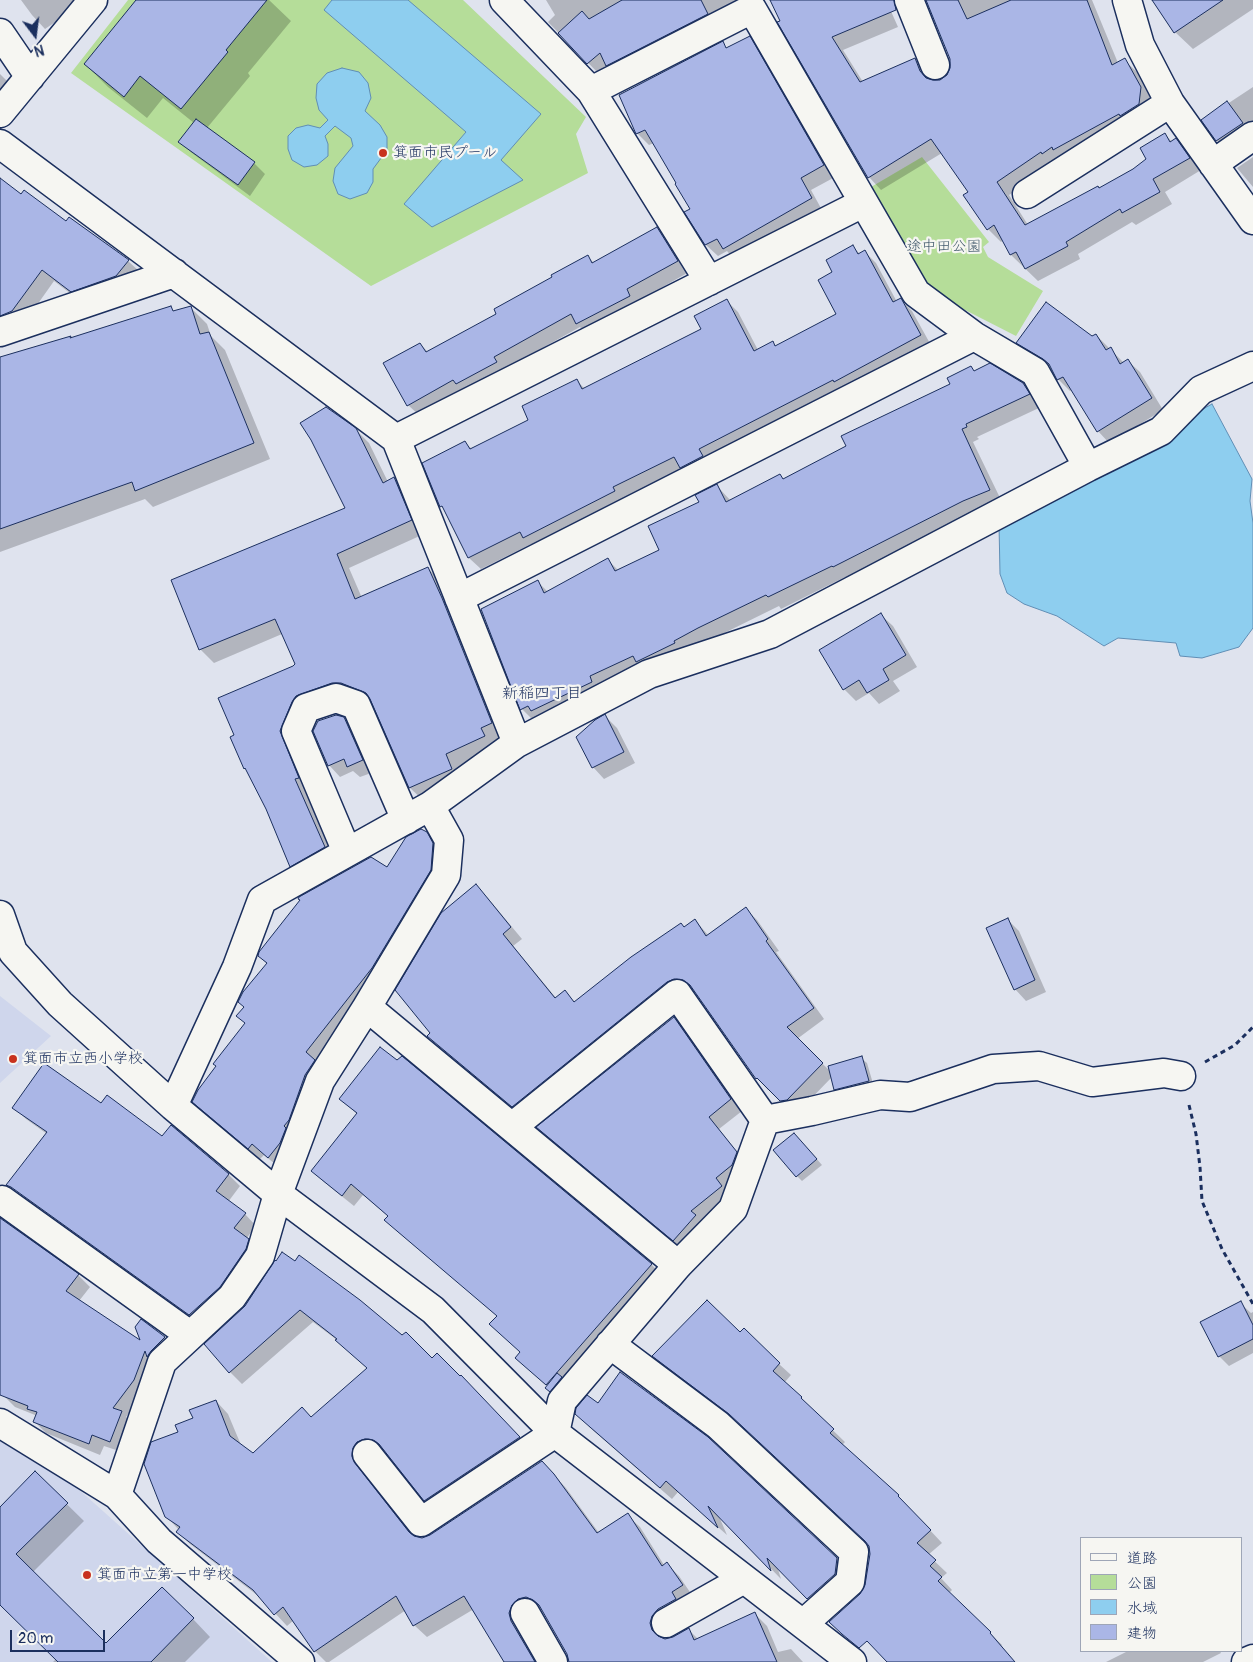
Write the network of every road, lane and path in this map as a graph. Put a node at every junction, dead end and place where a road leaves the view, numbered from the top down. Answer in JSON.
{"nodes":[{"id":1,"x":93,"y":0,"type":"edge"},
{"id":2,"x":504,"y":0,"type":"edge"},
{"id":3,"x":909,"y":0,"type":"edge"},
{"id":4,"x":1127,"y":0,"type":"edge"},
{"id":5,"x":0,"y":32,"type":"edge"},
{"id":6,"x":935,"y":65,"type":"dead end"},
{"id":7,"x":30,"y":77,"type":"junction"},
{"id":8,"x":591,"y":91,"type":"junction"},
{"id":9,"x":1170,"y":103,"type":"junction"},
{"id":10,"x":0,"y":114,"type":"edge"},
{"id":11,"x":1253,"y":136,"type":"edge"},
{"id":12,"x":0,"y":144,"type":"edge"},
{"id":13,"x":1213,"y":164,"type":"junction"},
{"id":14,"x":1027,"y":194,"type":"dead end"},
{"id":15,"x":863,"y":203,"type":"junction"},
{"id":16,"x":1253,"y":220,"type":"edge"},
{"id":17,"x":174,"y":273,"type":"junction"},
{"id":18,"x":709,"y":281,"type":"junction"},
{"id":19,"x":0,"y":332,"type":"edge"},
{"id":20,"x":974,"y":336,"type":"junction"},
{"id":21,"x":1253,"y":366,"type":"edge"},
{"id":22,"x":396,"y":439,"type":"junction"},
{"id":23,"x":1088,"y":467,"type":"junction"},
{"id":24,"x":459,"y":598,"type":"junction"},
{"id":25,"x":517,"y":743,"type":"junction"},
{"id":26,"x":430,"y":806,"type":"junction"},
{"id":27,"x":406,"y":820,"type":"junction"},
{"id":28,"x":347,"y":852,"type":"junction"},
{"id":29,"x":0,"y":915,"type":"edge"},
{"id":30,"x":367,"y":1007,"type":"junction"},
{"id":31,"x":1253,"y":1027,"type":"edge"},
{"id":32,"x":1181,"y":1076,"type":"junction"},
{"id":33,"x":173,"y":1106,"type":"junction"},
{"id":34,"x":765,"y":1120,"type":"junction"},
{"id":35,"x":512,"y":1127,"type":"junction"},
{"id":36,"x":278,"y":1194,"type":"junction"},
{"id":37,"x":2,"y":1200,"type":"dead end"},
{"id":38,"x":678,"y":1264,"type":"junction"},
{"id":39,"x":1253,"y":1304,"type":"edge"},
{"id":40,"x":190,"y":1335,"type":"junction"},
{"id":41,"x":610,"y":1344,"type":"junction"},
{"id":42,"x":0,"y":1424,"type":"edge"},
{"id":43,"x":556,"y":1433,"type":"junction"},
{"id":44,"x":367,"y":1454,"type":"dead end"},
{"id":45,"x":116,"y":1495,"type":"junction"},
{"id":46,"x":744,"y":1579,"type":"junction"},
{"id":47,"x":526,"y":1613,"type":"dead end"},
{"id":48,"x":666,"y":1623,"type":"dead end"},
{"id":49,"x":803,"y":1624,"type":"junction"},
{"id":50,"x":1253,"y":1659,"type":"edge"},
{"id":51,"x":300,"y":1662,"type":"edge"},
{"id":52,"x":553,"y":1662,"type":"edge"},
{"id":53,"x":852,"y":1662,"type":"edge"},
{"id":54,"x":1246,"y":1662,"type":"edge"}],
"edges":[{"from":1,"to":7,"type":"street"},
{"from":2,"to":8,"type":"street"},
{"from":3,"to":6,"type":"street"},
{"from":4,"to":9,"type":"street"},
{"from":5,"to":7,"type":"street"},
{"from":7,"to":10,"type":"street"},
{"from":8,"to":15,"type":"street"},
{"from":8,"to":18,"type":"street"},
{"from":9,"to":13,"type":"street"},
{"from":9,"to":14,"type":"street"},
{"from":11,"to":13,"type":"street"},
{"from":12,"to":17,"type":"street"},
{"from":13,"to":16,"type":"street"},
{"from":15,"to":18,"type":"street"},
{"from":15,"to":20,"type":"street"},
{"from":17,"to":19,"type":"street"},
{"from":17,"to":22,"type":"street"},
{"from":18,"to":22,"type":"street"},
{"from":20,"to":23,"type":"street"},
{"from":20,"to":24,"type":"street"},
{"from":21,"to":23,"type":"street"},
{"from":22,"to":24,"type":"street"},
{"from":23,"to":25,"type":"street"},
{"from":24,"to":25,"type":"street"},
{"from":25,"to":26,"type":"street"},
{"from":26,"to":27,"type":"street"},
{"from":26,"to":30,"type":"street"},
{"from":27,"to":28,"type":"street"},
{"from":27,"to":28,"type":"street"},
{"from":28,"to":33,"type":"street"},
{"from":29,"to":33,"type":"street"},
{"from":30,"to":35,"type":"street"},
{"from":30,"to":36,"type":"street"},
{"from":31,"to":32,"type":"path"},
{"from":32,"to":34,"type":"street"},
{"from":32,"to":39,"type":"path"},
{"from":33,"to":36,"type":"street"},
{"from":34,"to":35,"type":"street"},
{"from":34,"to":38,"type":"street"},
{"from":35,"to":38,"type":"street"},
{"from":36,"to":40,"type":"street"},
{"from":36,"to":43,"type":"street"},
{"from":37,"to":40,"type":"street"},
{"from":38,"to":41,"type":"street"},
{"from":40,"to":45,"type":"street"},
{"from":41,"to":43,"type":"street"},
{"from":41,"to":49,"type":"street"},
{"from":42,"to":45,"type":"street"},
{"from":43,"to":44,"type":"street"},
{"from":43,"to":46,"type":"street"},
{"from":45,"to":51,"type":"street"},
{"from":46,"to":48,"type":"street"},
{"from":46,"to":49,"type":"street"},
{"from":47,"to":52,"type":"street"},
{"from":49,"to":53,"type":"street"},
{"from":50,"to":54,"type":"street"}]}
